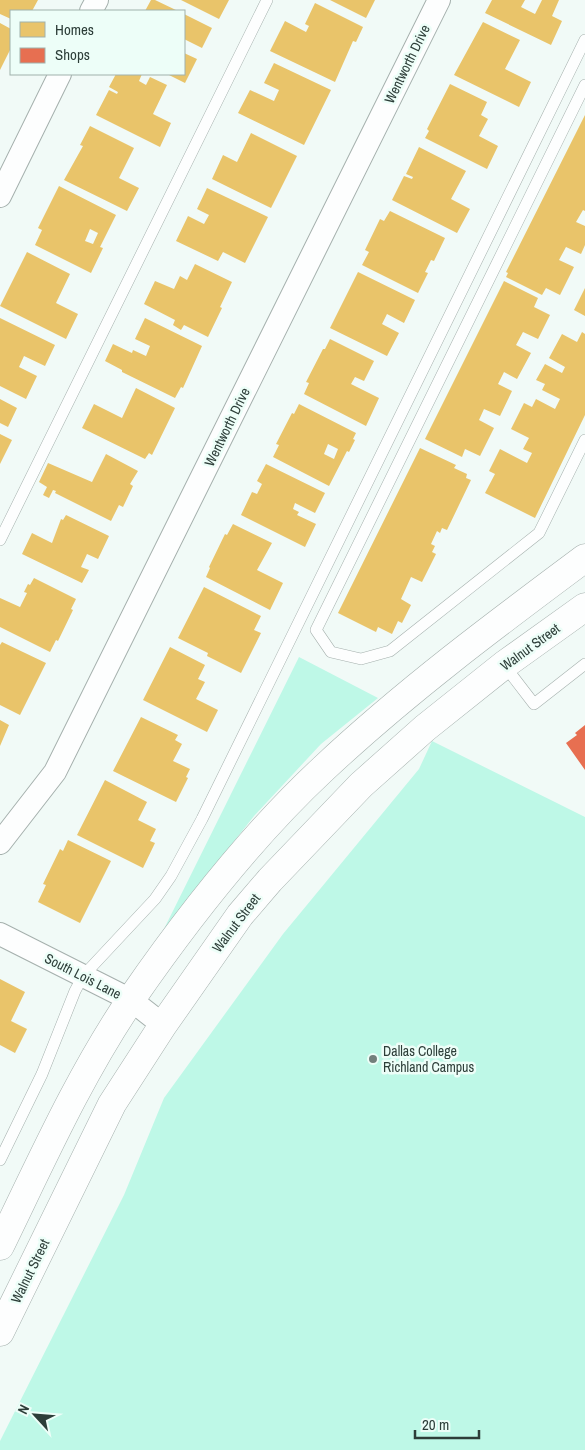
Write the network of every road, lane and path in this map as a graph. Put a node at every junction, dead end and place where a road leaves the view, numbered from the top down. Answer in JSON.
{"nodes":[{"id":1,"x":267,"y":0,"type":"edge"},
{"id":2,"x":438,"y":0,"type":"edge"},
{"id":3,"x":585,"y":40,"type":"edge"},
{"id":4,"x":60,"y":75,"type":"edge"},
{"id":5,"x":585,"y":86,"type":"edge"},
{"id":6,"x":0,"y":196,"type":"edge"},
{"id":7,"x":585,"y":440,"type":"edge"},
{"id":8,"x":0,"y":540,"type":"edge"},
{"id":9,"x":584,"y":559,"type":"edge"},
{"id":10,"x":585,"y":607,"type":"edge"},
{"id":11,"x":585,"y":664,"type":"edge"},
{"id":12,"x":504,"y":665,"type":"junction"},
{"id":13,"x":0,"y":844,"type":"edge"},
{"id":14,"x":0,"y":934,"type":"edge"},
{"id":15,"x":83,"y":976,"type":"junction"},
{"id":16,"x":131,"y":1000,"type":"junction"},
{"id":17,"x":162,"y":1025,"type":"junction"},
{"id":18,"x":0,"y":1160,"type":"edge"},
{"id":19,"x":0,"y":1246,"type":"edge"},
{"id":20,"x":0,"y":1332,"type":"edge"}],
"edges":[{"from":1,"to":8,"type":"lane"},
{"from":2,"to":13,"type":"street","name":"Wentworth Drive"},
{"from":3,"to":15,"type":"lane"},
{"from":4,"to":6,"type":"street"},
{"from":5,"to":7,"type":"lane"},
{"from":9,"to":12,"type":"main road"},
{"from":9,"to":16,"type":"main road"},
{"from":10,"to":12,"type":"main road","name":"Walnut Street"},
{"from":11,"to":12,"type":"lane"},
{"from":12,"to":17,"type":"main road","name":"Walnut Street"},
{"from":14,"to":15,"type":"street","name":"South Lois Lane"},
{"from":15,"to":16,"type":"street","name":"South Lois Lane"},
{"from":15,"to":18,"type":"lane"},
{"from":16,"to":17,"type":"street","name":"South Lois Lane"},
{"from":16,"to":19,"type":"main road"},
{"from":17,"to":20,"type":"main road","name":"Walnut Street"}]}
